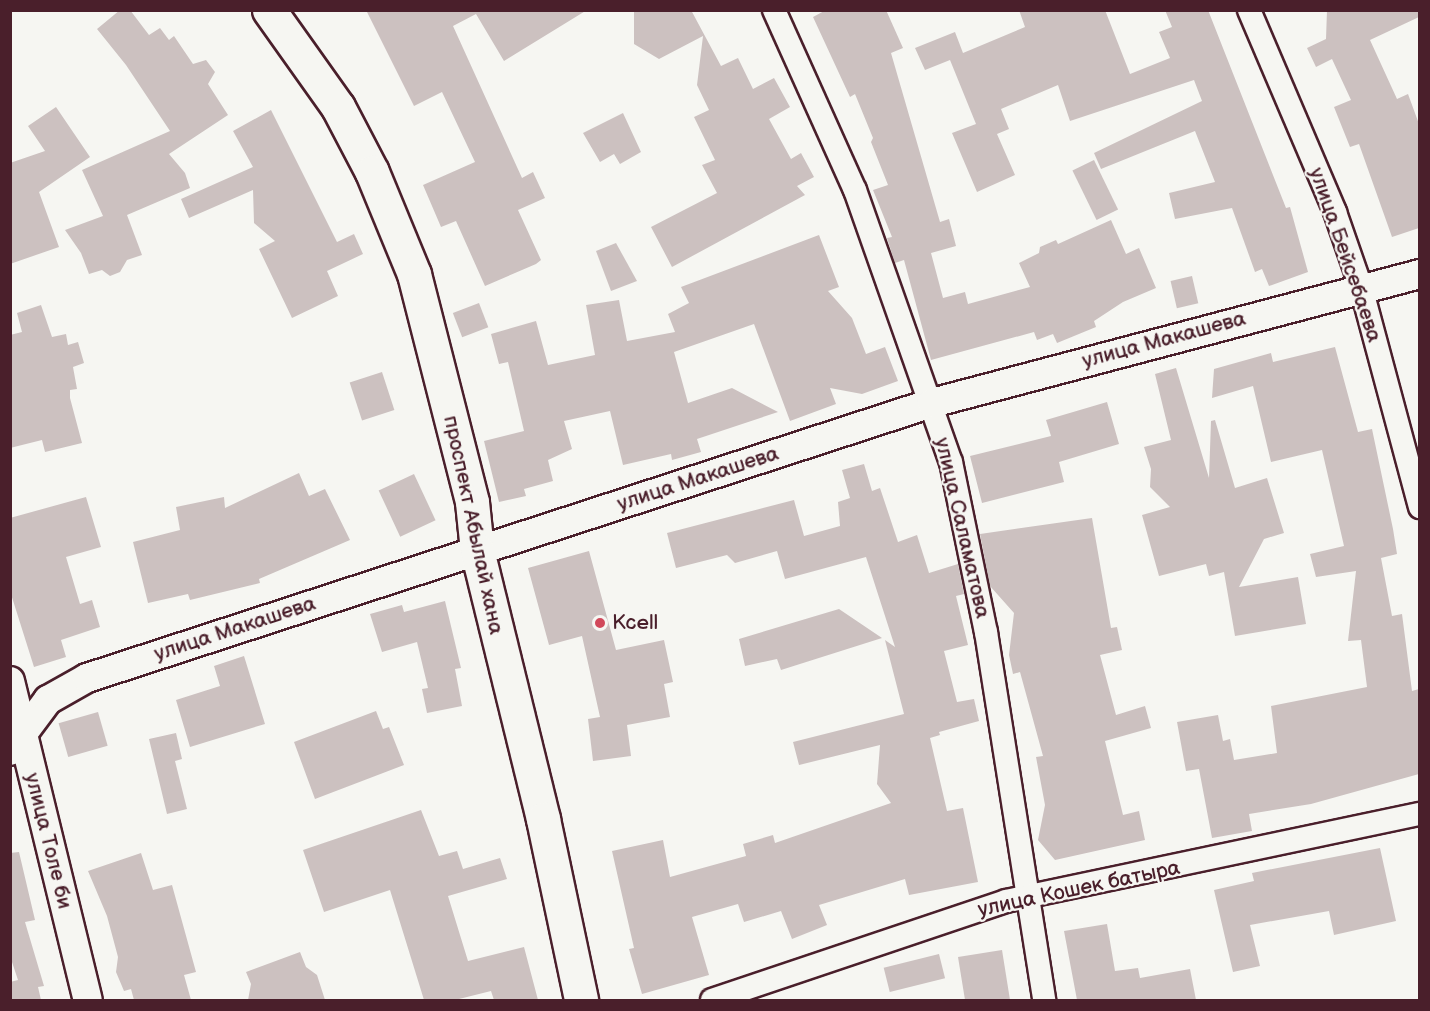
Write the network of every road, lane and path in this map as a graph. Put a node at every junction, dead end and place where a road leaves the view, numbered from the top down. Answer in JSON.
{"nodes":[{"id":1,"x":269,"y":10,"type":"edge"},
{"id":2,"x":774,"y":10,"type":"edge"},
{"id":3,"x":1249,"y":10,"type":"edge"},
{"id":4,"x":1419,"y":273,"type":"edge"},
{"id":5,"x":1361,"y":287,"type":"junction"},
{"id":6,"x":932,"y":404,"type":"junction"},
{"id":7,"x":1419,"y":507,"type":"edge"},
{"id":8,"x":477,"y":550,"type":"junction"},
{"id":9,"x":10,"y":681,"type":"edge"},
{"id":10,"x":16,"y":742,"type":"edge"},
{"id":11,"x":1419,"y":814,"type":"edge"},
{"id":12,"x":1027,"y":897,"type":"junction"},
{"id":13,"x":88,"y":1000,"type":"edge"},
{"id":14,"x":582,"y":1000,"type":"edge"},
{"id":15,"x":712,"y":1000,"type":"edge"},
{"id":16,"x":1044,"y":1000,"type":"edge"}],
"edges":[{"from":1,"to":8,"type":"main road","name":"проспект Абылай хана"},
{"from":2,"to":6,"type":"street","name":"улица Саламатова"},
{"from":3,"to":5,"type":"street","name":"улица Бейсебаева"},
{"from":4,"to":5,"type":"street","name":"улица Макашева"},
{"from":5,"to":6,"type":"street","name":"улица Макашева"},
{"from":5,"to":7,"type":"street","name":"улица Бейсебаева"},
{"from":6,"to":8,"type":"street","name":"улица Макашева"},
{"from":6,"to":12,"type":"street","name":"улица Саламатова"},
{"from":8,"to":10,"type":"street","name":"улица Макашева"},
{"from":8,"to":14,"type":"main road","name":"проспект Абылай хана"},
{"from":9,"to":10,"type":"street","name":"улица Толе би"},
{"from":10,"to":13,"type":"street","name":"улица Толе би"},
{"from":11,"to":12,"type":"street","name":"улица Кошек батыра"},
{"from":12,"to":15,"type":"street","name":"улица Кошек батыра"},
{"from":12,"to":16,"type":"street","name":"улица Саламатова"}]}
